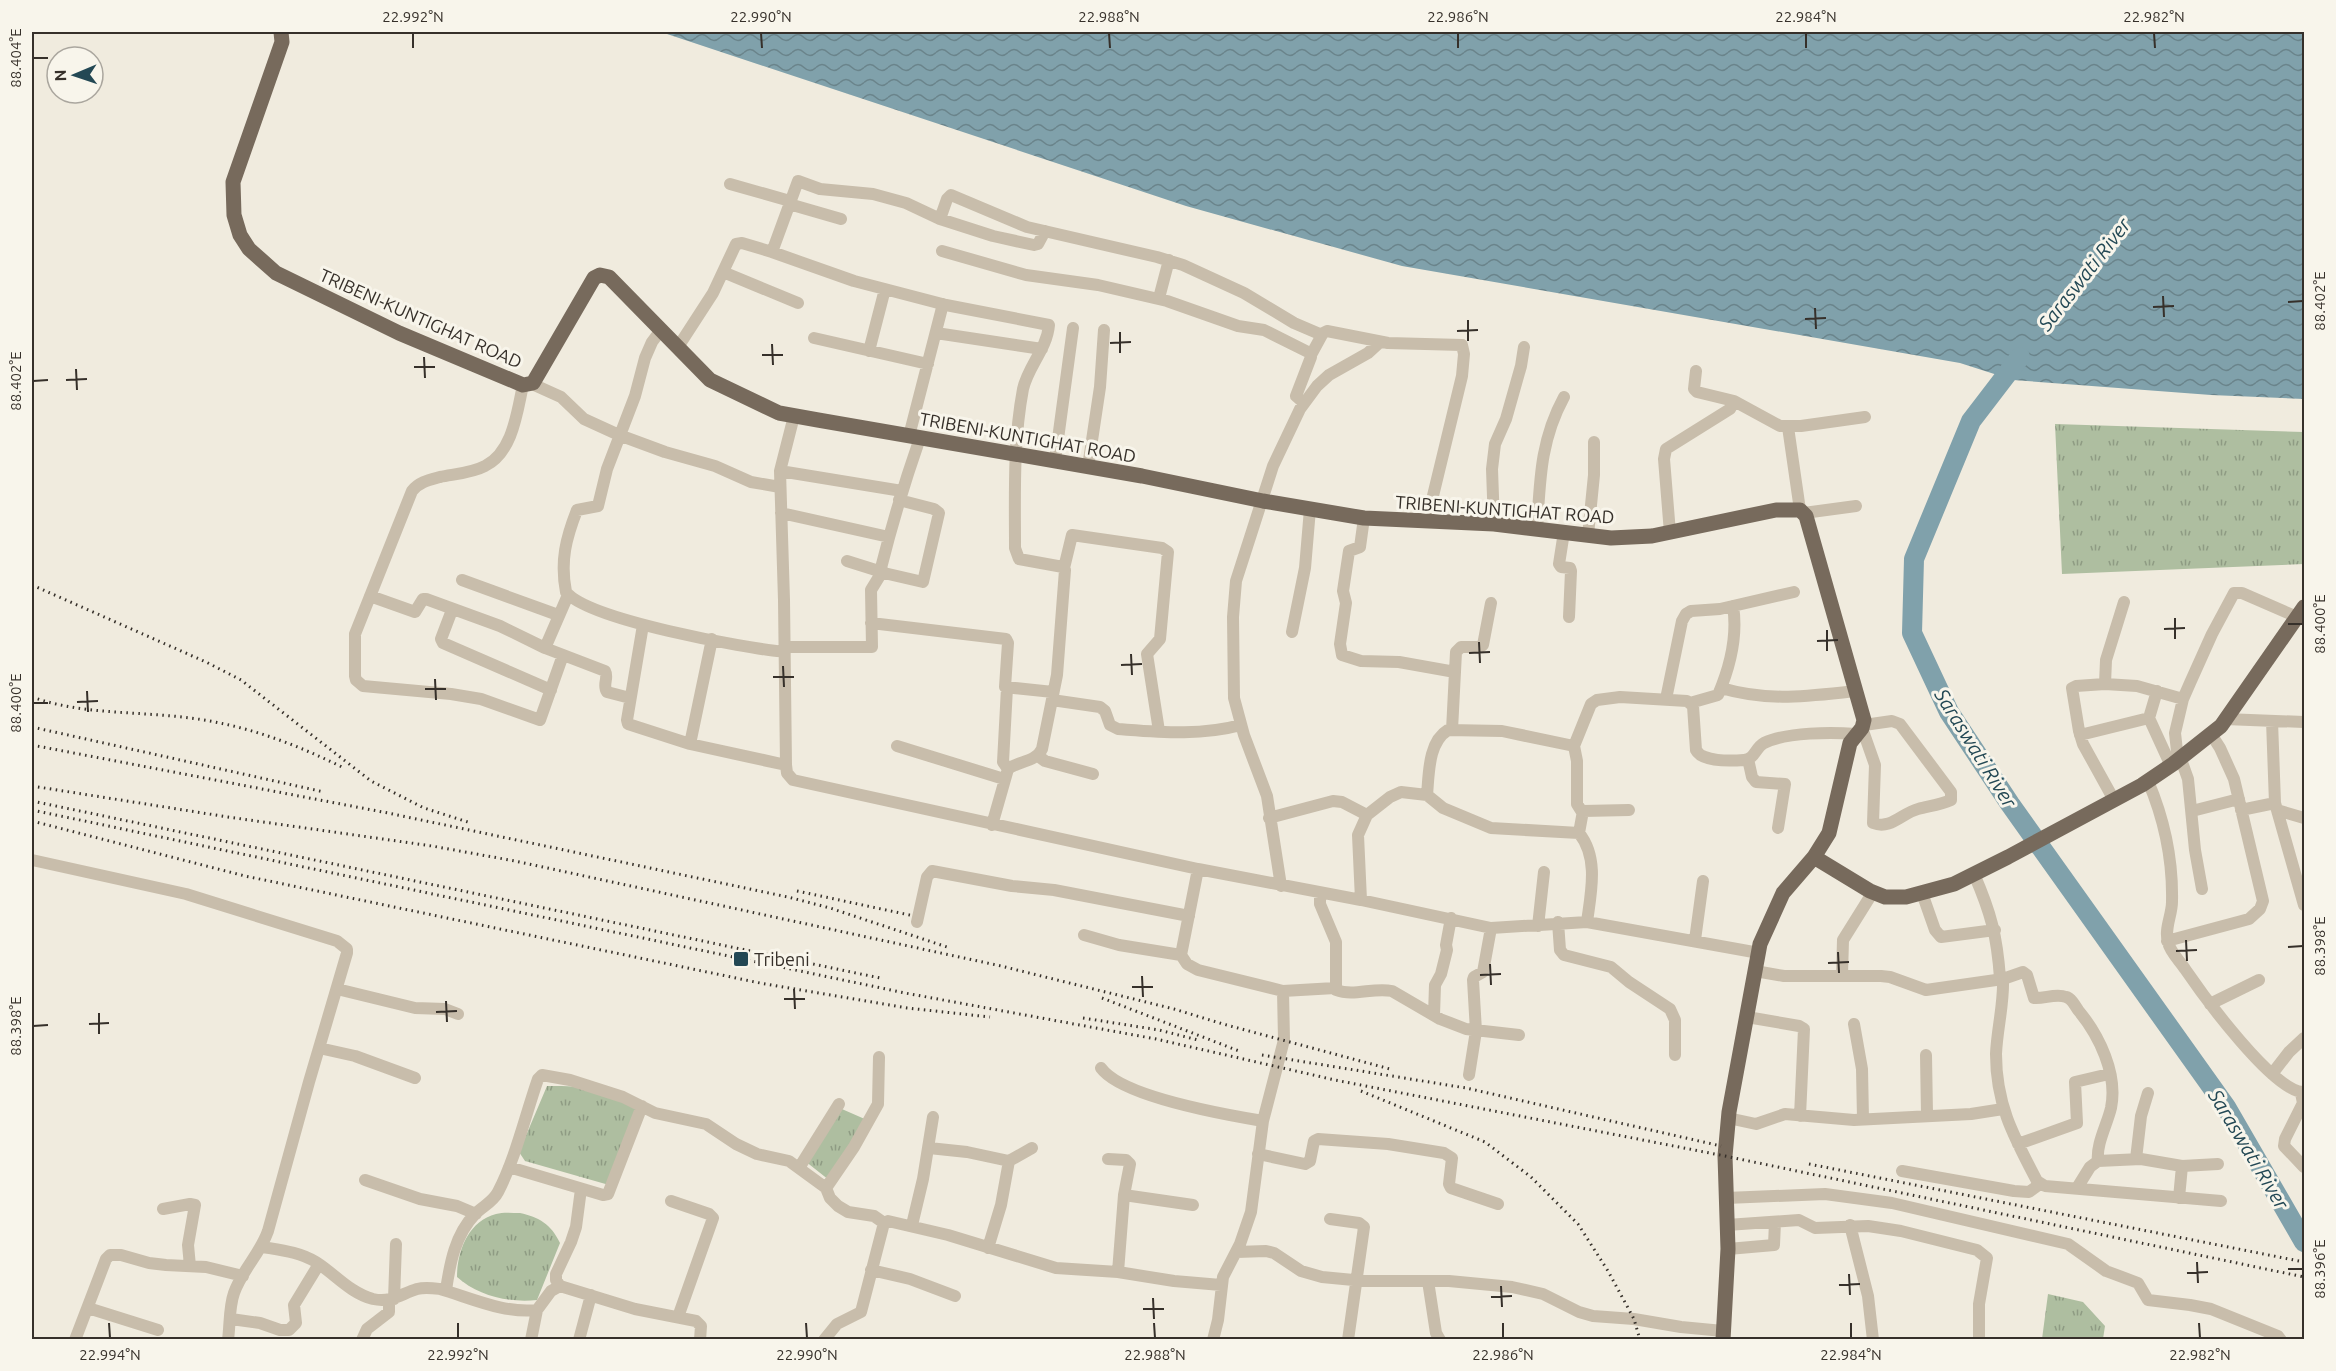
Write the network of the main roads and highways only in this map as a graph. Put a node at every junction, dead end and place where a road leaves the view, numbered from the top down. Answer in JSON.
{"nodes":[{"id":1,"x":281,"y":32,"type":"edge"},
{"id":2,"x":2301,"y":612,"type":"edge"},
{"id":3,"x":1814,"y":856,"type":"junction"},
{"id":4,"x":1723,"y":1335,"type":"edge"}],
"edges":[{"from":1,"to":3,"type":"main road","name":"TRIBENI-KUNTIGHAT ROAD"},
{"from":2,"to":3,"type":"main road"},
{"from":3,"to":4,"type":"main road"}]}
